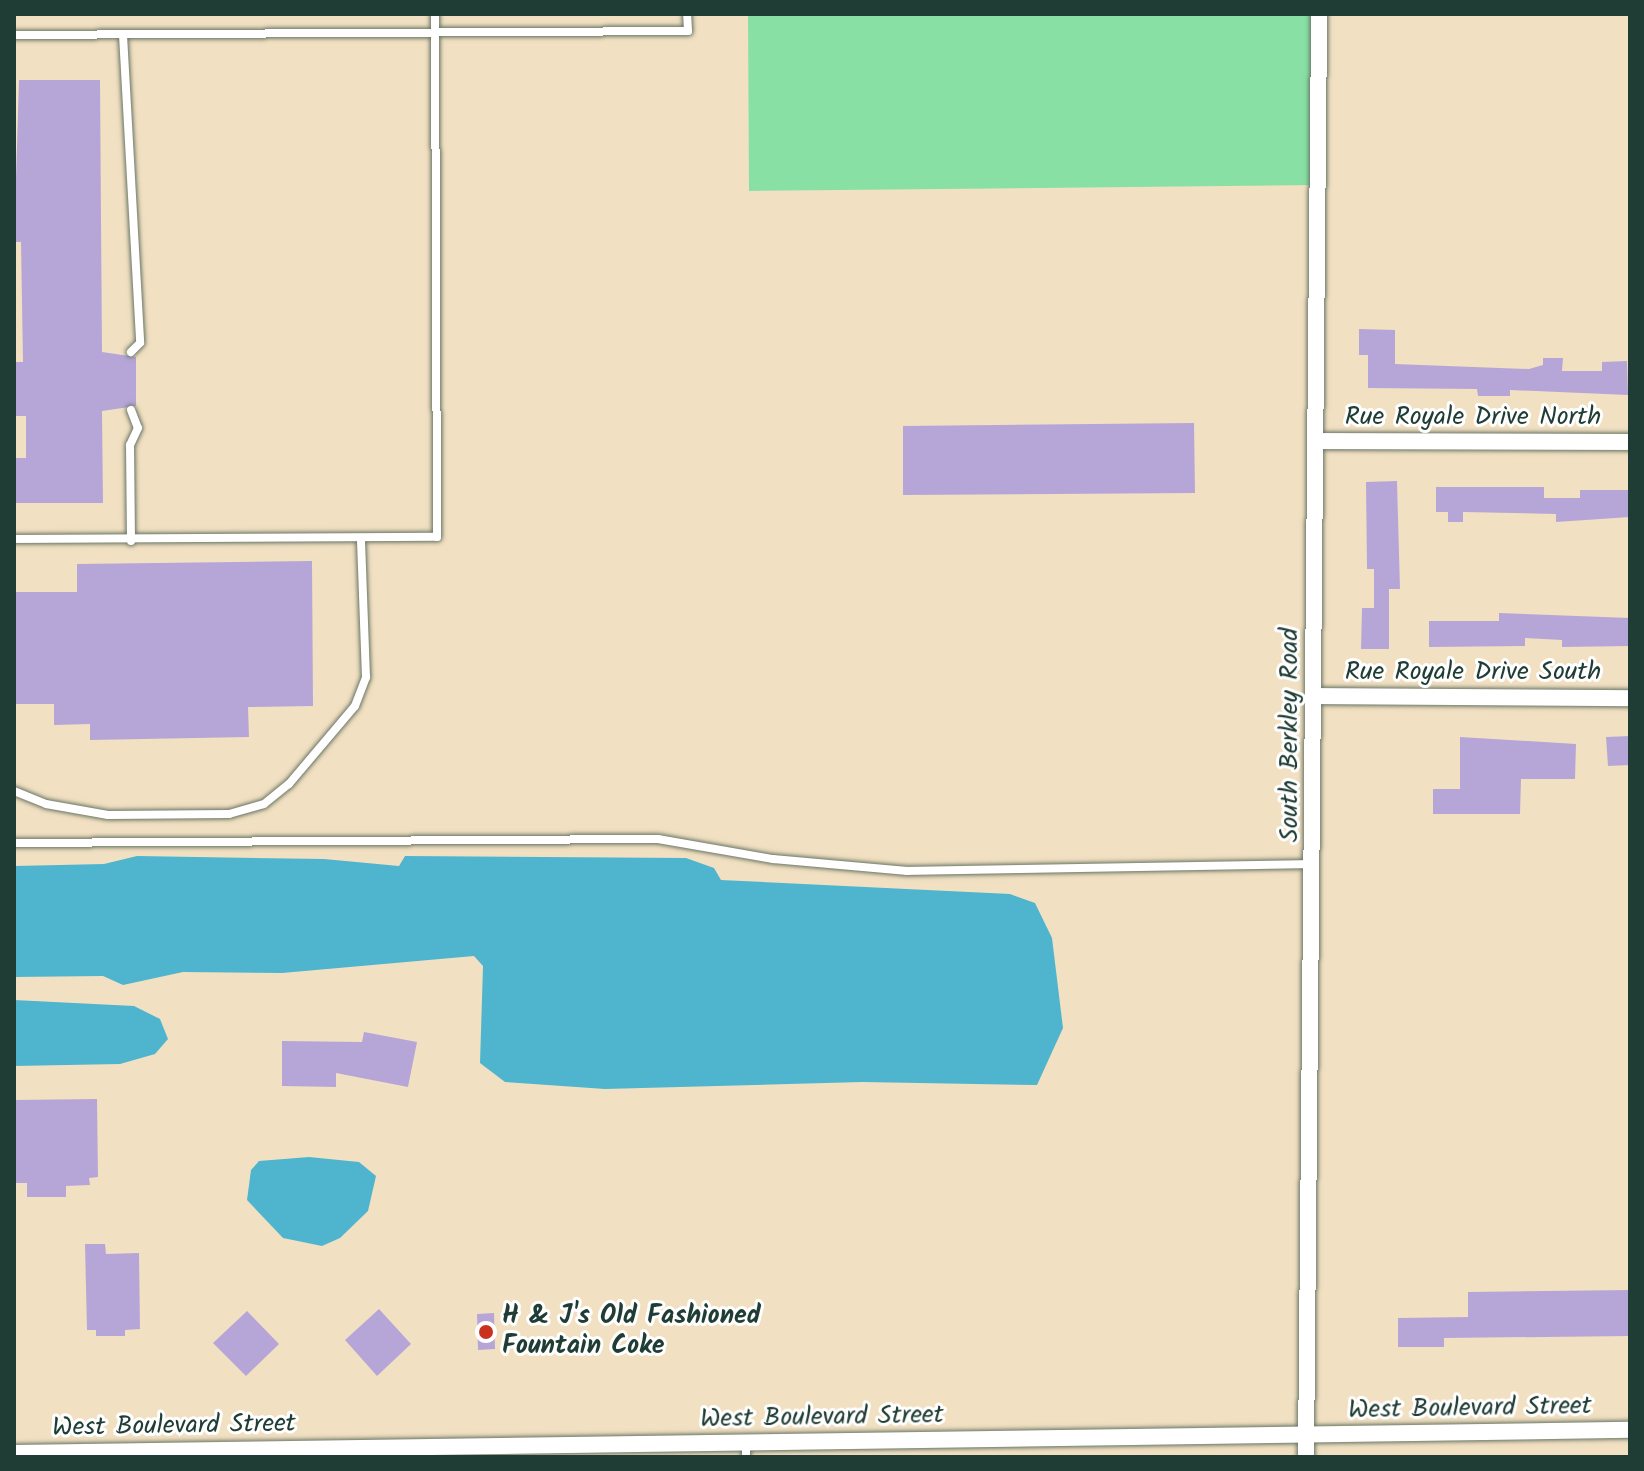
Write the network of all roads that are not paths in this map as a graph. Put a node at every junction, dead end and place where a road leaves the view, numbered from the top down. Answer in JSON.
{"nodes":[{"id":1,"x":435,"y":14,"type":"edge"},
{"id":2,"x":687,"y":14,"type":"edge"},
{"id":3,"x":1319,"y":14,"type":"edge"},
{"id":4,"x":436,"y":34,"type":"junction"},
{"id":5,"x":14,"y":35,"type":"edge"},
{"id":6,"x":123,"y":35,"type":"junction"},
{"id":7,"x":131,"y":352,"type":"dead end"},
{"id":8,"x":131,"y":410,"type":"dead end"},
{"id":9,"x":1317,"y":441,"type":"junction"},
{"id":10,"x":1630,"y":442,"type":"edge"},
{"id":11,"x":361,"y":538,"type":"junction"},
{"id":12,"x":14,"y":539,"type":"edge"},
{"id":13,"x":131,"y":541,"type":"junction"},
{"id":14,"x":1316,"y":696,"type":"junction"},
{"id":15,"x":1630,"y":698,"type":"edge"},
{"id":16,"x":14,"y":791,"type":"edge"},
{"id":17,"x":14,"y":843,"type":"edge"},
{"id":18,"x":1315,"y":864,"type":"junction"},
{"id":19,"x":1630,"y":1430,"type":"edge"},
{"id":20,"x":1306,"y":1435,"type":"junction"},
{"id":21,"x":746,"y":1450,"type":"edge"},
{"id":22,"x":14,"y":1453,"type":"edge"},
{"id":23,"x":34,"y":1455,"type":"edge"},
{"id":24,"x":1306,"y":1457,"type":"edge"}],
"edges":[{"from":1,"to":4,"type":"lane"},
{"from":2,"to":4,"type":"lane"},
{"from":3,"to":9,"type":"street","name":"South Berkley Road"},
{"from":4,"to":6,"type":"lane"},
{"from":4,"to":11,"type":"lane"},
{"from":5,"to":6,"type":"lane"},
{"from":6,"to":7,"type":"lane"},
{"from":8,"to":13,"type":"lane"},
{"from":9,"to":10,"type":"street","name":"Rue Royale Drive North"},
{"from":9,"to":14,"type":"street","name":"South Berkley Road"},
{"from":11,"to":13,"type":"lane"},
{"from":11,"to":16,"type":"lane"},
{"from":12,"to":13,"type":"lane"},
{"from":14,"to":15,"type":"street","name":"Rue Royale Drive South"},
{"from":14,"to":18,"type":"street","name":"South Berkley Road"},
{"from":17,"to":18,"type":"lane"},
{"from":18,"to":20,"type":"street","name":"South Berkley Road"},
{"from":19,"to":20,"type":"street","name":"West Boulevard Street"},
{"from":20,"to":21,"type":"street","name":"West Boulevard Street"},
{"from":20,"to":24,"type":"street","name":"South Berkley Road"},
{"from":21,"to":23,"type":"street","name":"West Boulevard Street"},
{"from":22,"to":23,"type":"street","name":"West Boulevard Street"}]}
